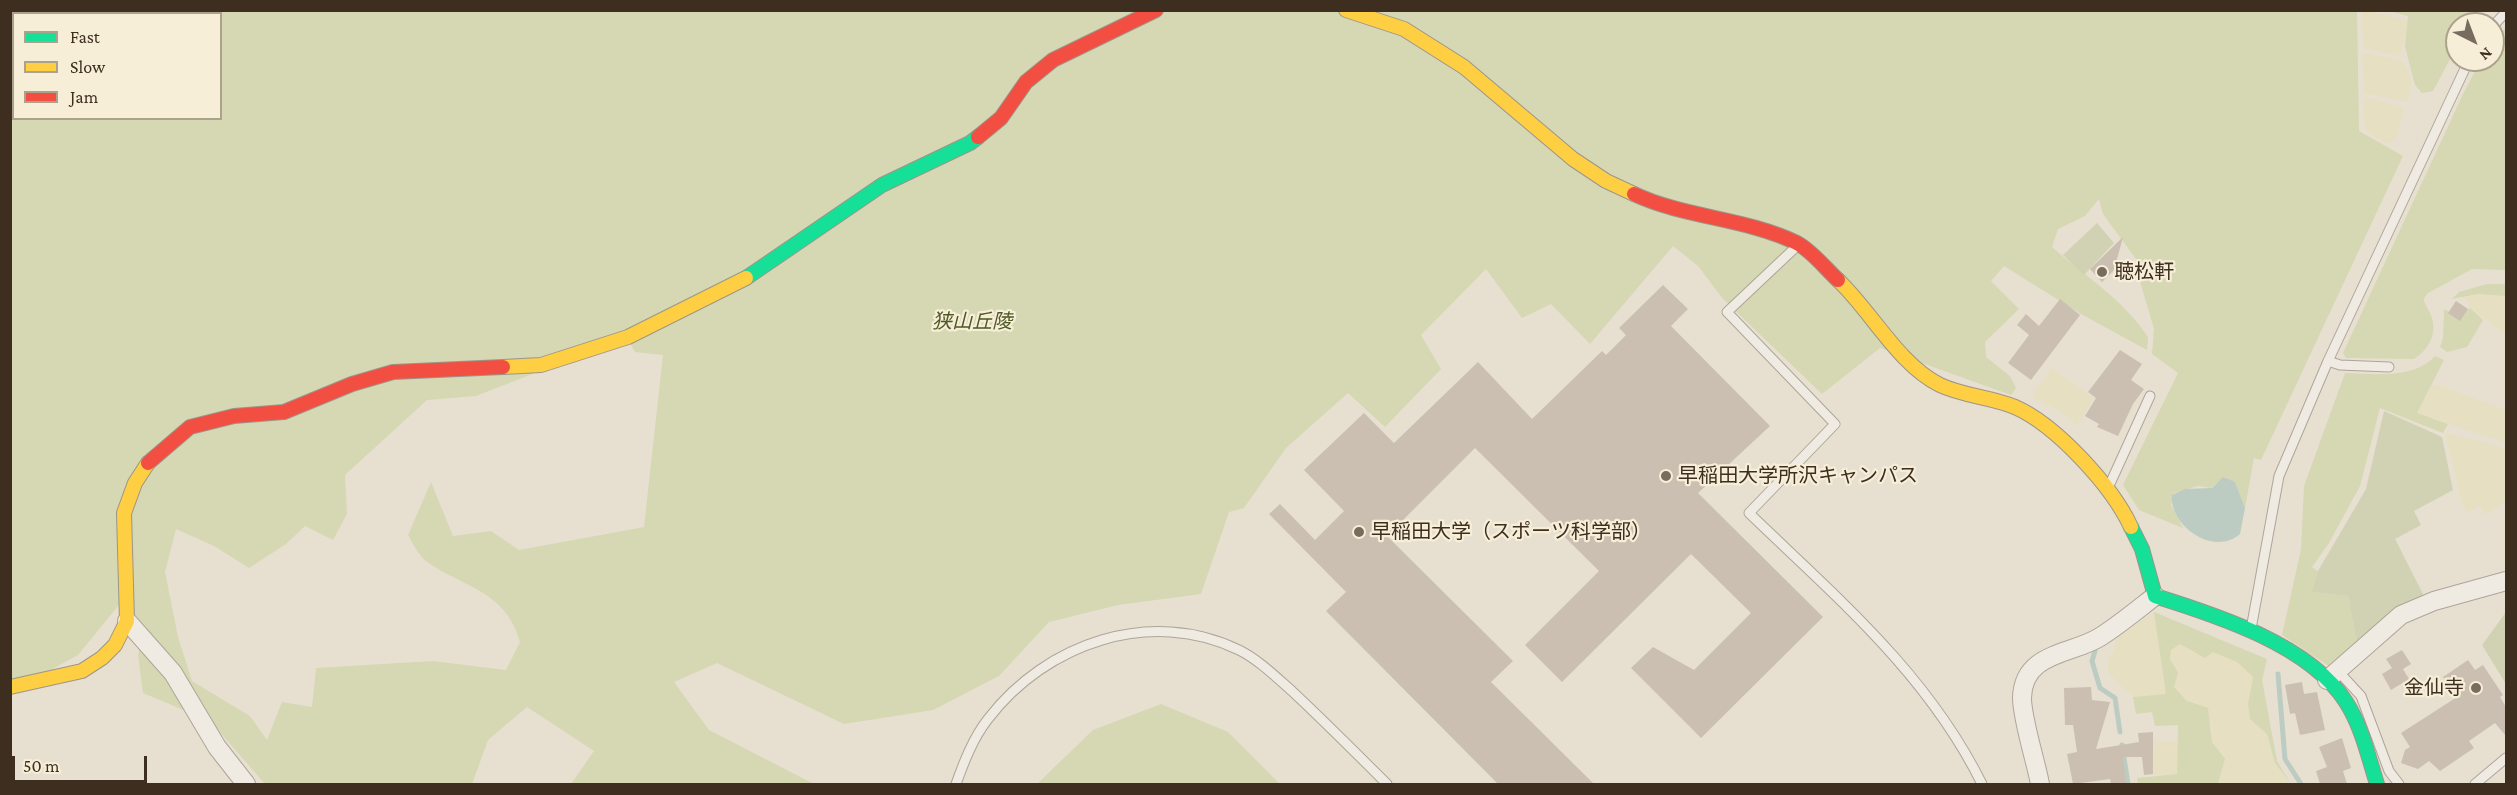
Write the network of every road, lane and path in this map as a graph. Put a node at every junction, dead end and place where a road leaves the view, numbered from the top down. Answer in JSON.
{"nodes":[{"id":1,"x":1156,"y":10,"type":"edge"},
{"id":2,"x":1346,"y":10,"type":"edge"},
{"id":3,"x":2463,"y":72,"type":"edge"},
{"id":4,"x":1799,"y":244,"type":"junction"},
{"id":5,"x":2328,"y":361,"type":"junction"},
{"id":6,"x":2389,"y":367,"type":"dead end"},
{"id":7,"x":2150,"y":396,"type":"dead end"},
{"id":8,"x":2108,"y":488,"type":"junction"},
{"id":9,"x":2506,"y":581,"type":"edge"},
{"id":10,"x":2156,"y":596,"type":"junction"},
{"id":11,"x":127,"y":621,"type":"junction"},
{"id":12,"x":2250,"y":633,"type":"junction"},
{"id":13,"x":2332,"y":675,"type":"junction"},
{"id":14,"x":10,"y":687,"type":"edge"},
{"id":15,"x":2506,"y":758,"type":"edge"},
{"id":16,"x":246,"y":784,"type":"edge"},
{"id":17,"x":956,"y":784,"type":"edge"},
{"id":18,"x":1387,"y":784,"type":"edge"},
{"id":19,"x":1982,"y":784,"type":"edge"},
{"id":20,"x":2040,"y":784,"type":"edge"},
{"id":21,"x":2377,"y":784,"type":"edge"},
{"id":22,"x":2399,"y":784,"type":"edge"},
{"id":23,"x":2475,"y":784,"type":"edge"}],
"edges":[{"from":1,"to":11,"type":"street"},
{"from":2,"to":4,"type":"street"},
{"from":3,"to":5,"type":"lane"},
{"from":4,"to":8,"type":"street"},
{"from":4,"to":19,"type":"lane"},
{"from":5,"to":6,"type":"lane"},
{"from":5,"to":12,"type":"lane"},
{"from":7,"to":8,"type":"lane"},
{"from":8,"to":10,"type":"street"},
{"from":9,"to":13,"type":"street"},
{"from":10,"to":12,"type":"street"},
{"from":10,"to":20,"type":"street"},
{"from":11,"to":14,"type":"street"},
{"from":11,"to":16,"type":"street"},
{"from":12,"to":13,"type":"street"},
{"from":13,"to":21,"type":"street"},
{"from":13,"to":22,"type":"lane"},
{"from":15,"to":23,"type":"lane"},
{"from":17,"to":18,"type":"lane"}]}
